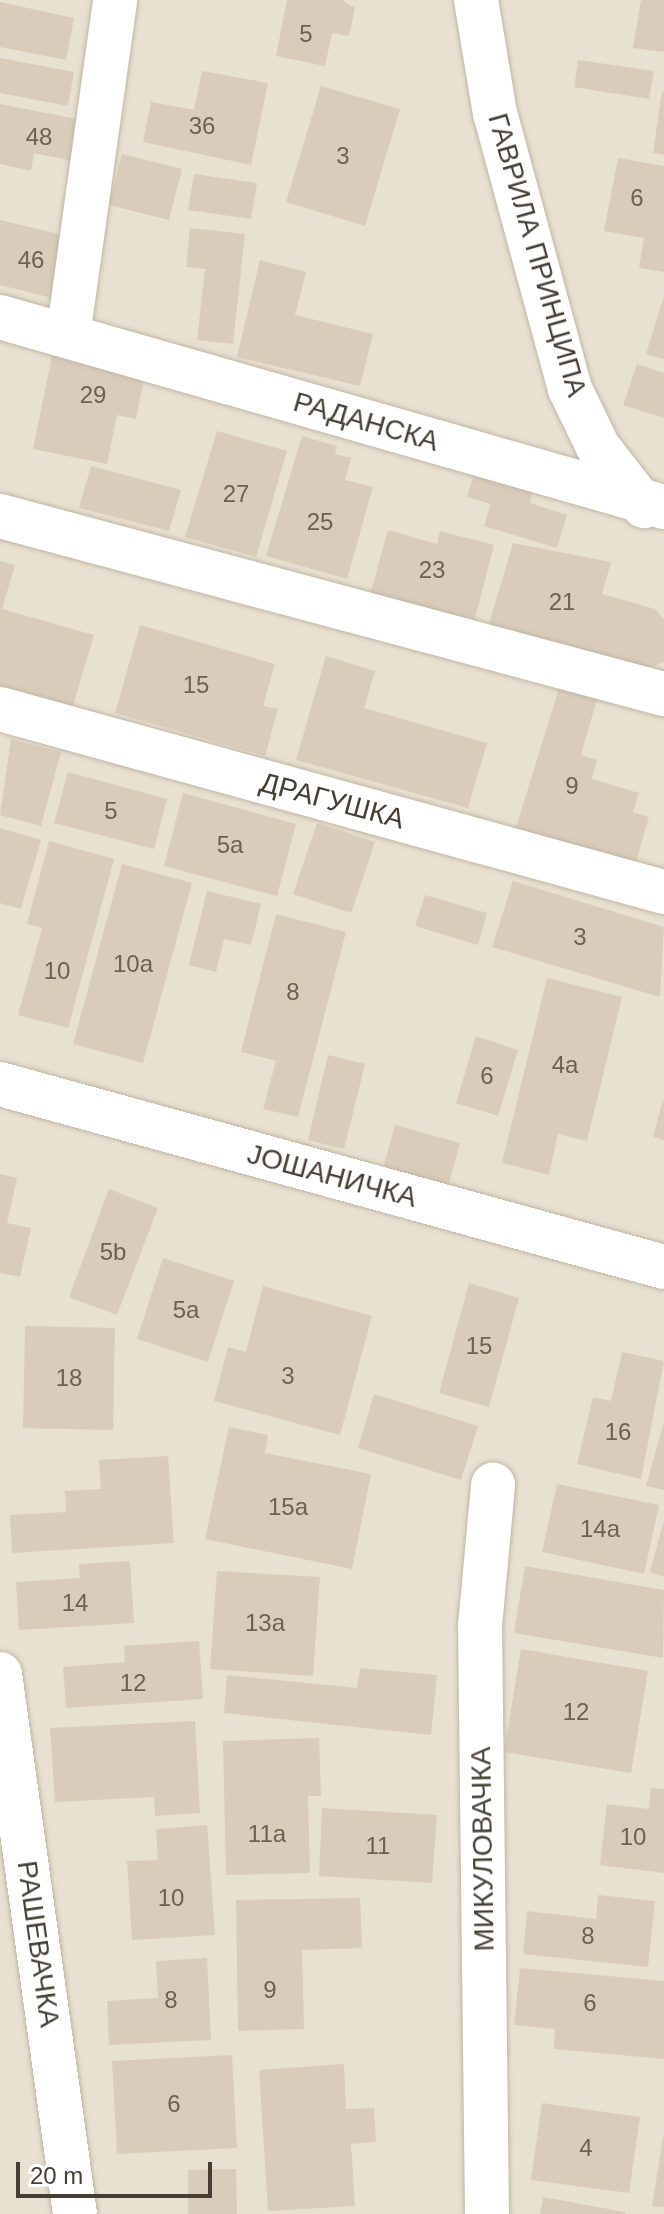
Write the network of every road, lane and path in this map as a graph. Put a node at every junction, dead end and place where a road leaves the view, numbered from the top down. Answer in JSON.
{"nodes":[{"id":1,"x":115,"y":0,"type":"edge"},
{"id":2,"x":476,"y":0,"type":"edge"},
{"id":3,"x":0,"y":317,"type":"edge"},
{"id":4,"x":68,"y":336,"type":"junction"},
{"id":5,"x":656,"y":513,"type":"edge"},
{"id":6,"x":0,"y":516,"type":"edge"},
{"id":7,"x":664,"y":694,"type":"edge"},
{"id":8,"x":0,"y":709,"type":"edge"},
{"id":9,"x":664,"y":892,"type":"edge"},
{"id":10,"x":0,"y":1084,"type":"edge"},
{"id":11,"x":664,"y":1267,"type":"edge"},
{"id":12,"x":493,"y":1485,"type":"dead end"},
{"id":13,"x":0,"y":1674,"type":"edge"},
{"id":14,"x":75,"y":2214,"type":"edge"},
{"id":15,"x":487,"y":2214,"type":"edge"}],
"edges":[{"from":1,"to":4,"type":"street"},
{"from":2,"to":5,"type":"street","name":"ГАВРИЛА ПРИНЦИПА"},
{"from":3,"to":4,"type":"street","name":"РАДАНСКА"},
{"from":4,"to":5,"type":"street","name":"РАДАНСКА"},
{"from":6,"to":7,"type":"street"},
{"from":8,"to":9,"type":"street","name":"ДРАГУШКА"},
{"from":10,"to":11,"type":"street","name":"ЈОШАНИЧКА"},
{"from":12,"to":15,"type":"street","name":"МИКУЛОВАЧКА"},
{"from":13,"to":14,"type":"street","name":"РАШЕВАЧКА"}]}
